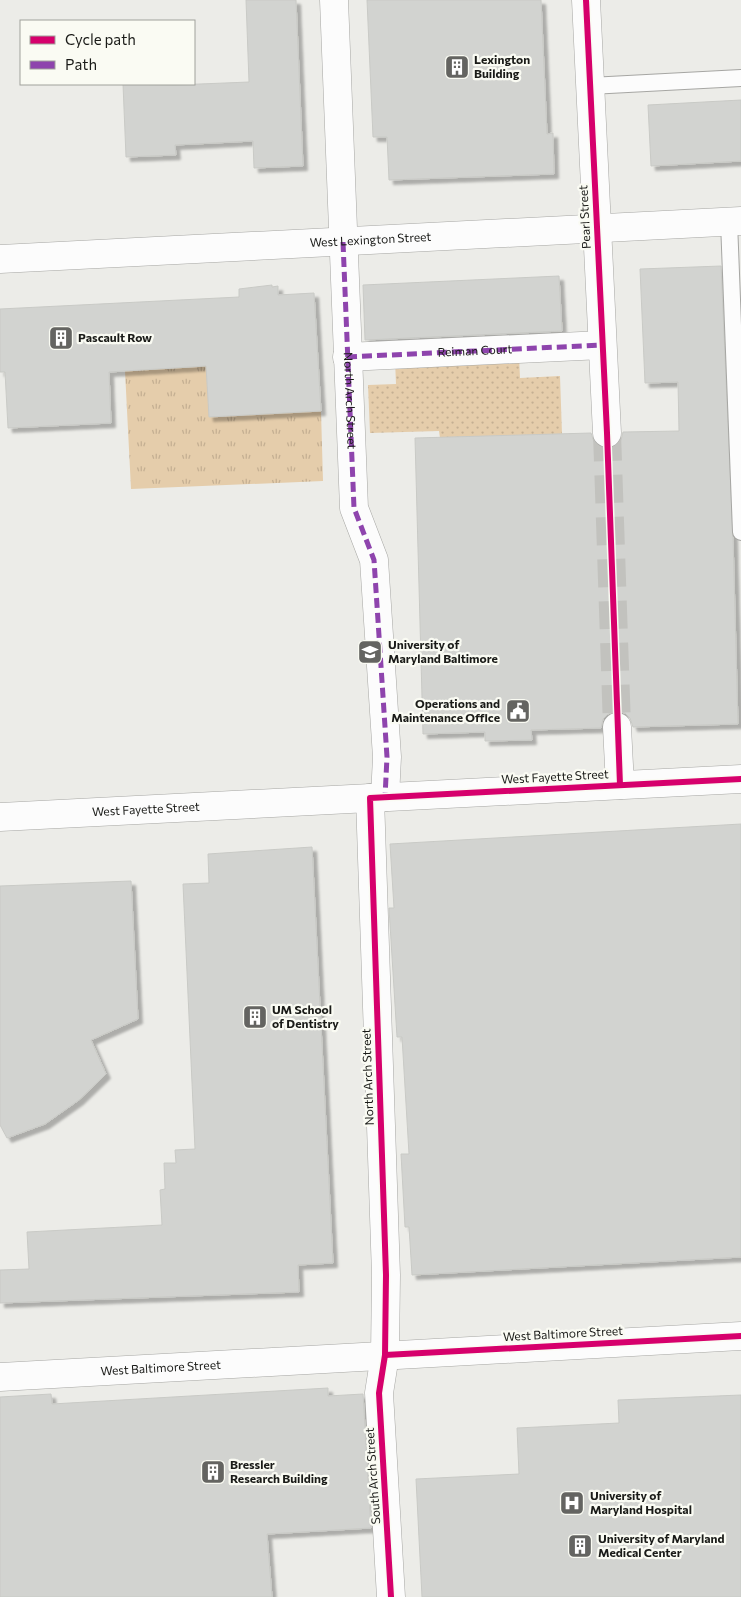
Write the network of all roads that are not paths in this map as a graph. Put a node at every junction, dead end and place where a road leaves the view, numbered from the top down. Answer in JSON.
{"nodes":[{"id":1,"x":334,"y":0,"type":"edge"},
{"id":2,"x":586,"y":0,"type":"edge"},
{"id":3,"x":741,"y":78,"type":"edge"},
{"id":4,"x":590,"y":86,"type":"junction"},
{"id":5,"x":735,"y":221,"type":"edge"},
{"id":6,"x":597,"y":228,"type":"junction"},
{"id":7,"x":343,"y":242,"type":"junction"},
{"id":8,"x":0,"y":259,"type":"edge"},
{"id":9,"x":602,"y":345,"type":"junction"},
{"id":10,"x":347,"y":357,"type":"junction"},
{"id":11,"x":607,"y":433,"type":"tunnel mouth"},
{"id":12,"x":741,"y":532,"type":"edge"},
{"id":13,"x":617,"y":727,"type":"tunnel mouth"},
{"id":14,"x":741,"y":779,"type":"edge"},
{"id":15,"x":620,"y":785,"type":"junction"},
{"id":16,"x":378,"y":798,"type":"junction"},
{"id":17,"x":0,"y":817,"type":"edge"},
{"id":18,"x":741,"y":1336,"type":"edge"},
{"id":19,"x":386,"y":1355,"type":"junction"},
{"id":20,"x":0,"y":1377,"type":"edge"},
{"id":21,"x":391,"y":1597,"type":"edge"}],
"edges":[{"from":1,"to":7,"type":"street","name":"North Arch Street"},
{"from":2,"to":4,"type":"street","name":"Pearl Street"},
{"from":3,"to":4,"type":"lane"},
{"from":4,"to":6,"type":"street","name":"Pearl Street"},
{"from":5,"to":6,"type":"street","name":"West Lexington Street"},
{"from":5,"to":12,"type":"lane"},
{"from":6,"to":7,"type":"street","name":"West Lexington Street"},
{"from":6,"to":9,"type":"street","name":"Pearl Street"},
{"from":7,"to":8,"type":"street","name":"West Lexington Street"},
{"from":7,"to":10,"type":"street","name":"North Arch Street"},
{"from":9,"to":10,"type":"street","name":"Reiman Court"},
{"from":9,"to":11,"type":"street","name":"Pearl Street"},
{"from":10,"to":16,"type":"street","name":"North Arch Street"},
{"from":13,"to":15,"type":"street"},
{"from":14,"to":15,"type":"street","name":"West Fayette Street"},
{"from":15,"to":16,"type":"street","name":"West Fayette Street"},
{"from":16,"to":17,"type":"street","name":"West Fayette Street"},
{"from":16,"to":19,"type":"street","name":"North Arch Street"},
{"from":18,"to":19,"type":"street","name":"West Baltimore Street"},
{"from":19,"to":20,"type":"street","name":"West Baltimore Street"},
{"from":19,"to":21,"type":"street","name":"South Arch Street"}]}
